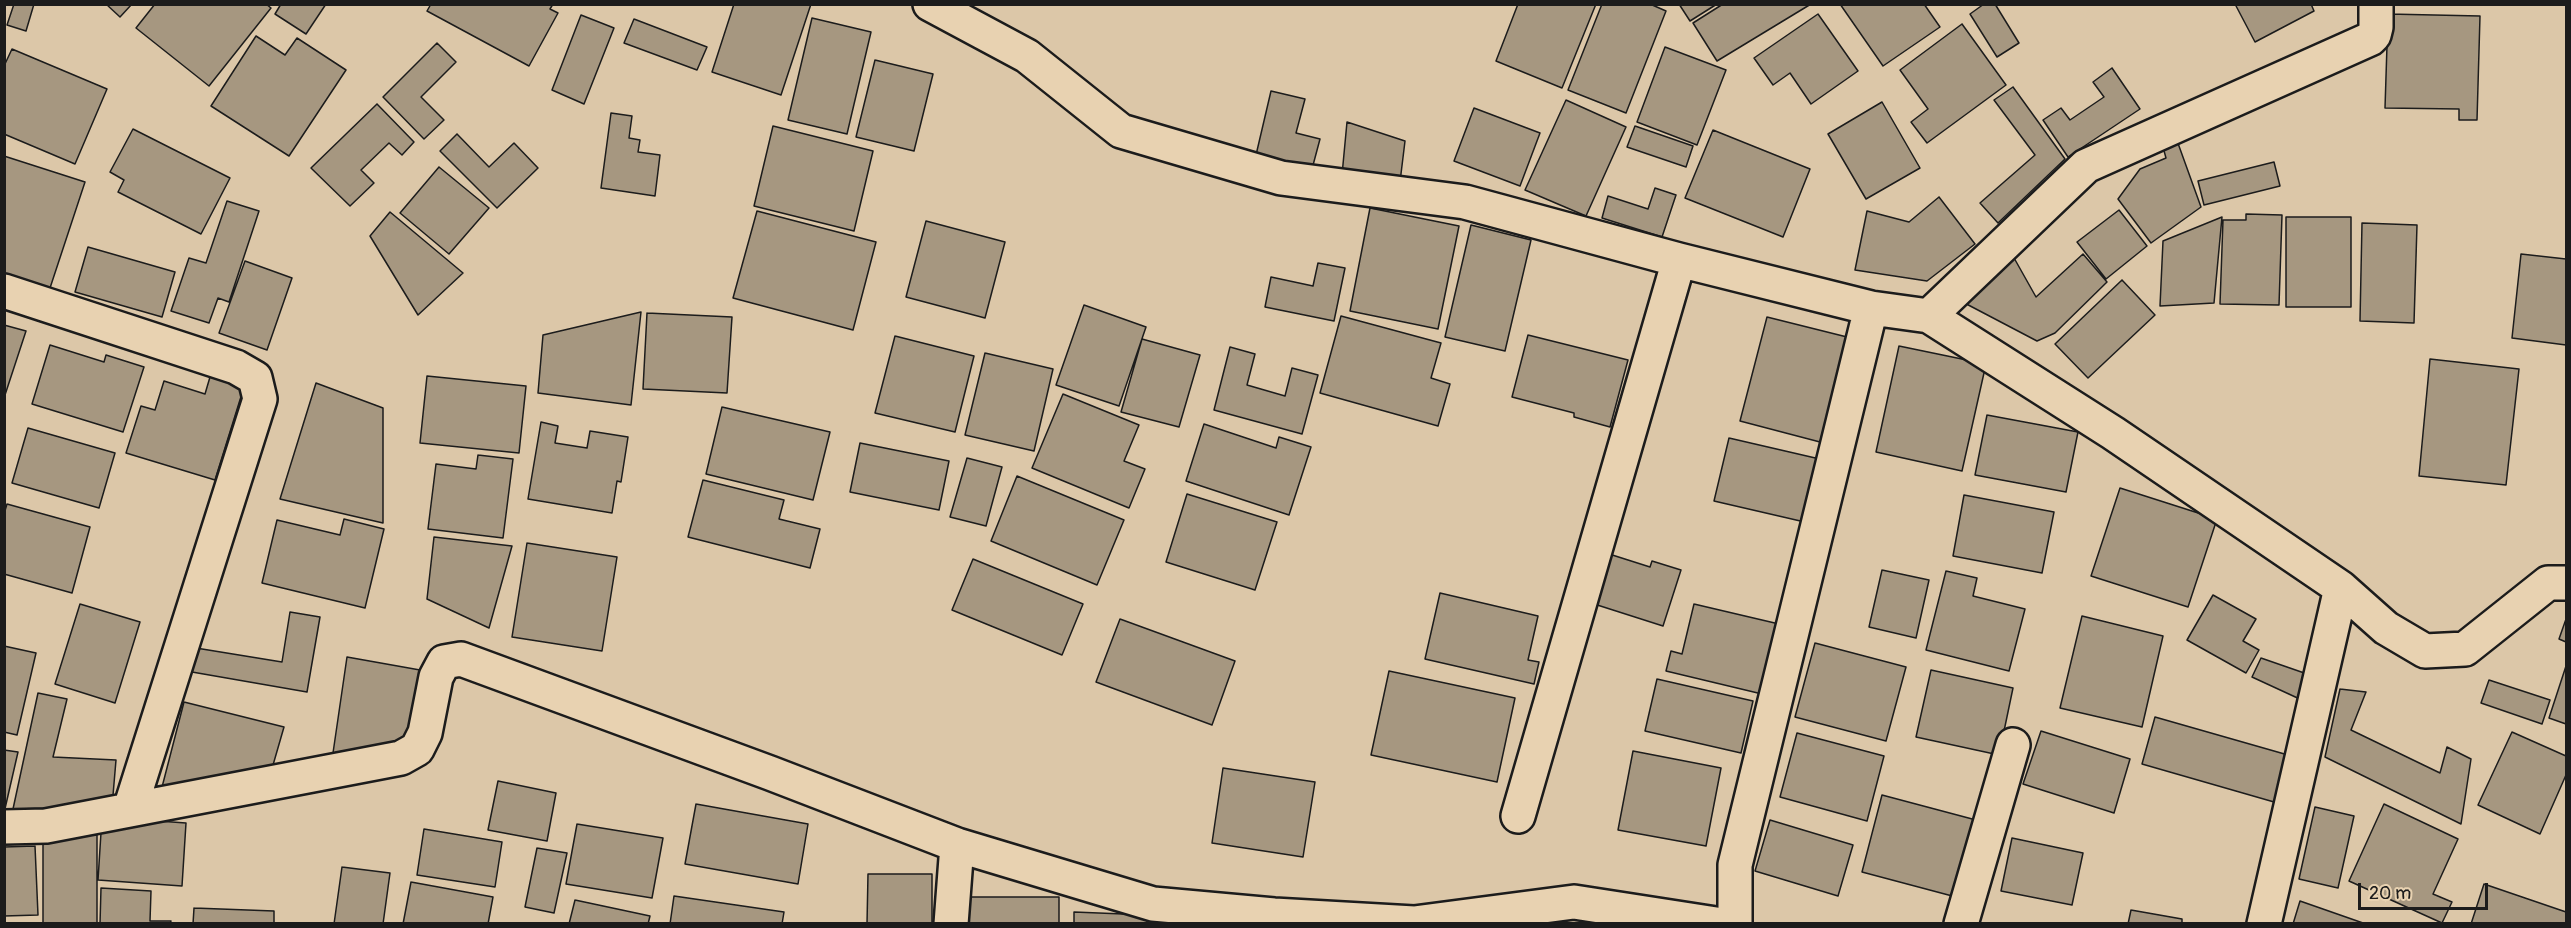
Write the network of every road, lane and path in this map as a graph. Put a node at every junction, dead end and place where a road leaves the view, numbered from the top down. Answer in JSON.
{"nodes":[{"id":1,"x":930,"y":4,"type":"edge"},
{"id":2,"x":2376,"y":4,"type":"edge"},
{"id":3,"x":1679,"y":260,"type":"junction"},
{"id":4,"x":4,"y":291,"type":"edge"},
{"id":5,"x":1871,"y":308,"type":"junction"},
{"id":6,"x":1929,"y":316,"type":"junction"},
{"id":7,"x":2566,"y":583,"type":"edge"},
{"id":8,"x":2341,"y":588,"type":"junction"},
{"id":9,"x":2013,"y":745,"type":"dead end"},
{"id":10,"x":130,"y":809,"type":"junction"},
{"id":11,"x":1518,"y":816,"type":"dead end"},
{"id":12,"x":4,"y":827,"type":"edge"},
{"id":13,"x":957,"y":845,"type":"junction"},
{"id":14,"x":1153,"y":914,"type":"edge"},
{"id":15,"x":1414,"y":923,"type":"edge"},
{"id":16,"x":951,"y":924,"type":"edge"},
{"id":17,"x":1716,"y":924,"type":"edge"},
{"id":18,"x":1735,"y":924,"type":"edge"},
{"id":19,"x":1961,"y":924,"type":"edge"},
{"id":20,"x":2264,"y":924,"type":"edge"}],
"edges":[{"from":1,"to":3,"type":"street"},
{"from":2,"to":6,"type":"street"},
{"from":3,"to":5,"type":"street"},
{"from":3,"to":11,"type":"street"},
{"from":4,"to":10,"type":"street"},
{"from":5,"to":6,"type":"street"},
{"from":5,"to":18,"type":"street"},
{"from":6,"to":8,"type":"street"},
{"from":7,"to":8,"type":"street"},
{"from":8,"to":20,"type":"street"},
{"from":9,"to":19,"type":"street"},
{"from":10,"to":12,"type":"street"},
{"from":10,"to":13,"type":"street"},
{"from":13,"to":14,"type":"street"},
{"from":13,"to":16,"type":"street"},
{"from":14,"to":15,"type":"street"},
{"from":15,"to":17,"type":"street"}]}
